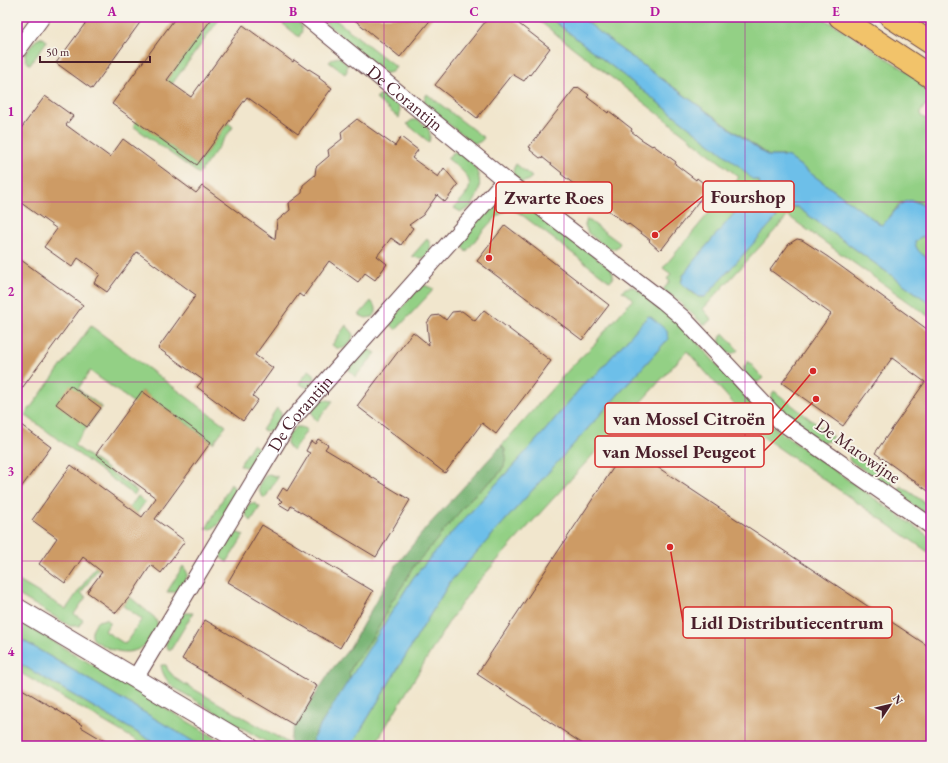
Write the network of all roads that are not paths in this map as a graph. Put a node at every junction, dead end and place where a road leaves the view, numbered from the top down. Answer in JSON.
{"nodes":[{"id":1,"x":42,"y":17,"type":"edge"},
{"id":2,"x":306,"y":17,"type":"edge"},
{"id":3,"x":840,"y":17,"type":"edge"},
{"id":4,"x":891,"y":17,"type":"edge"},
{"id":5,"x":931,"y":43,"type":"edge"},
{"id":6,"x":17,"y":51,"type":"edge"},
{"id":7,"x":931,"y":77,"type":"edge"},
{"id":8,"x":505,"y":180,"type":"junction"},
{"id":9,"x":683,"y":318,"type":"joint"},
{"id":10,"x":931,"y":526,"type":"edge"},
{"id":11,"x":17,"y":608,"type":"edge"},
{"id":12,"x":136,"y":677,"type":"junction"},
{"id":13,"x":250,"y":746,"type":"edge"}],
"edges":[{"from":1,"to":6,"type":"street"},
{"from":2,"to":8,"type":"street","name":"De Corantijn"},
{"from":3,"to":7,"type":"highway"},
{"from":4,"to":5,"type":"highway"},
{"from":8,"to":9,"type":"street","name":"De Corantijn"},
{"from":8,"to":12,"type":"street","name":"De Corantijn"},
{"from":9,"to":10,"type":"street","name":"De Marowijne"},
{"from":11,"to":12,"type":"street"},
{"from":12,"to":13,"type":"street"}]}
